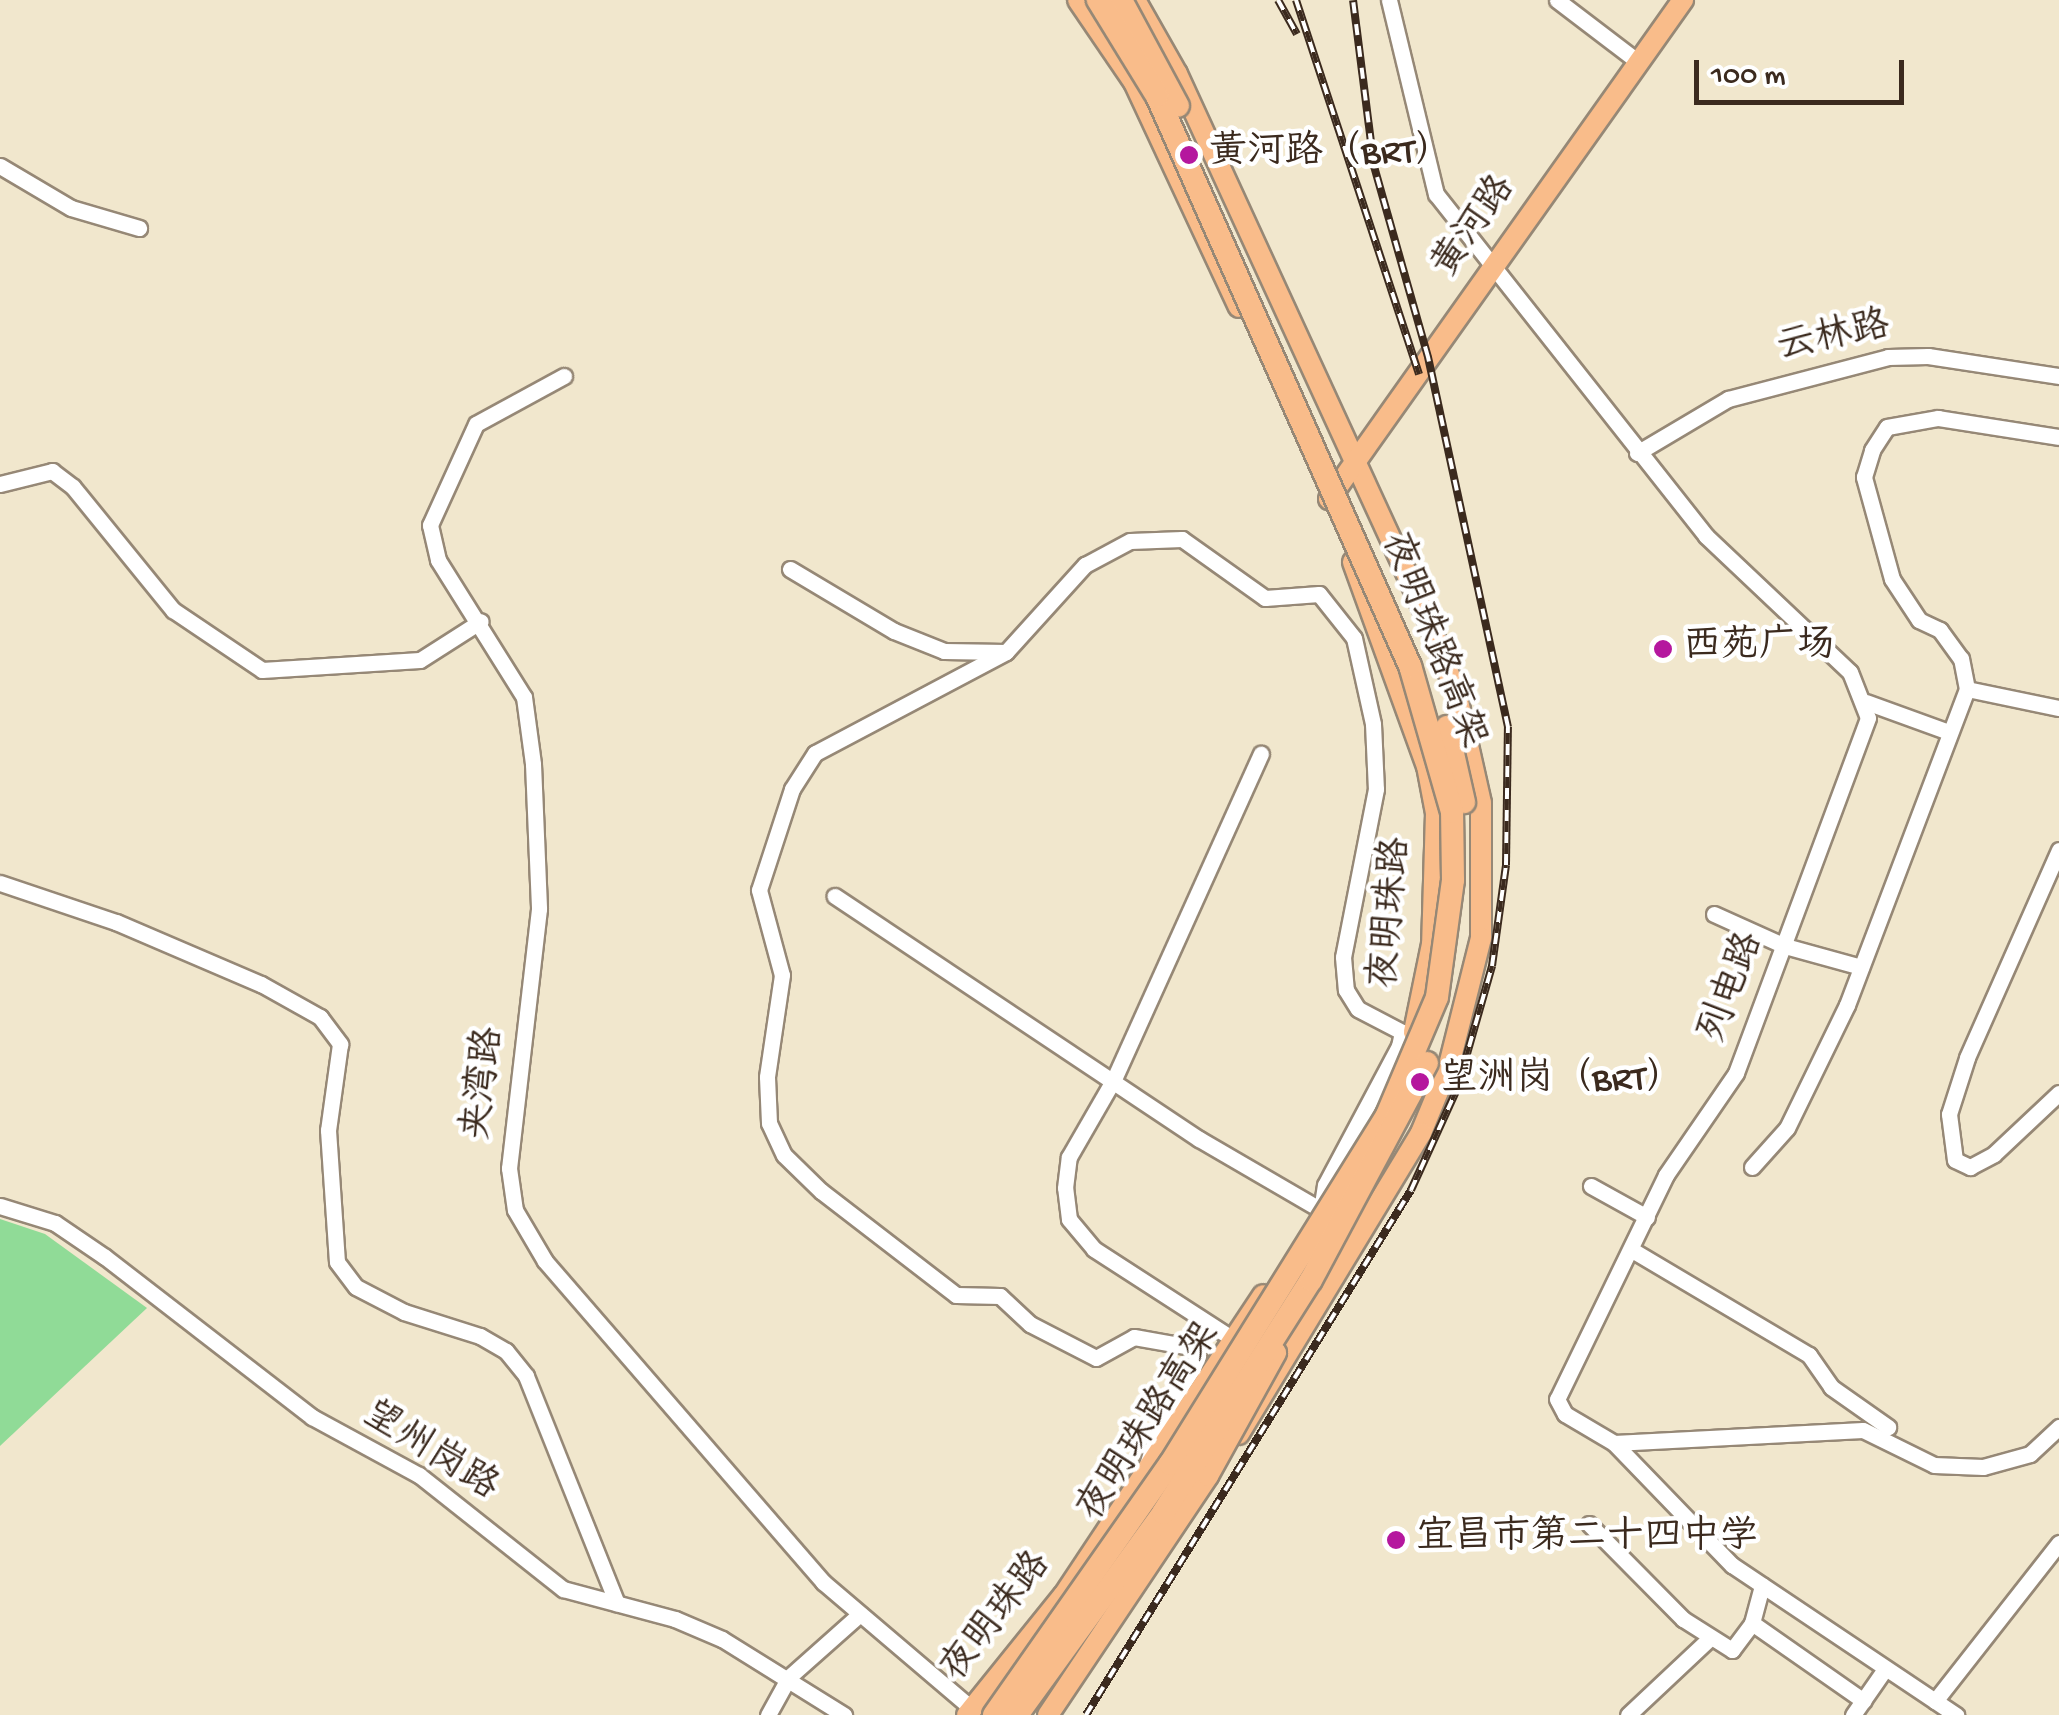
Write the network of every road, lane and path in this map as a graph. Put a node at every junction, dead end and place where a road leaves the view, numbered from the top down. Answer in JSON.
{"nodes":[{"id":1,"x":1078,"y":0,"type":"edge"},
{"id":2,"x":1098,"y":0,"type":"edge"},
{"id":3,"x":1121,"y":0,"type":"edge"},
{"id":4,"x":1135,"y":0,"type":"edge"},
{"id":5,"x":1389,"y":0,"type":"edge"},
{"id":6,"x":1557,"y":0,"type":"edge"},
{"id":7,"x":1668,"y":0,"type":"edge"},
{"id":8,"x":1683,"y":0,"type":"edge"},
{"id":9,"x":1632,"y":57,"type":"junction"},
{"id":10,"x":0,"y":166,"type":"edge"},
{"id":11,"x":139,"y":228,"type":"dead end"},
{"id":12,"x":1489,"y":260,"type":"junction"},
{"id":13,"x":564,"y":376,"type":"dead end"},
{"id":14,"x":2059,"y":376,"type":"edge"},
{"id":15,"x":2059,"y":437,"type":"edge"},
{"id":16,"x":1638,"y":453,"type":"junction"},
{"id":17,"x":1352,"y":457,"type":"junction"},
{"id":18,"x":0,"y":484,"type":"edge"},
{"id":19,"x":1326,"y":493,"type":"junction"},
{"id":20,"x":790,"y":569,"type":"dead end"},
{"id":21,"x":481,"y":622,"type":"junction"},
{"id":22,"x":1006,"y":652,"type":"junction"},
{"id":23,"x":1967,"y":688,"type":"junction"},
{"id":24,"x":1866,"y":702,"type":"junction"},
{"id":25,"x":2059,"y":708,"type":"edge"},
{"id":26,"x":1949,"y":732,"type":"junction"},
{"id":27,"x":1261,"y":754,"type":"dead end"},
{"id":28,"x":2059,"y":850,"type":"edge"},
{"id":29,"x":0,"y":883,"type":"edge"},
{"id":30,"x":834,"y":896,"type":"dead end"},
{"id":31,"x":1714,"y":914,"type":"dead end"},
{"id":32,"x":1785,"y":946,"type":"junction"},
{"id":33,"x":1861,"y":967,"type":"junction"},
{"id":34,"x":1114,"y":1079,"type":"junction"},
{"id":35,"x":2059,"y":1092,"type":"edge"},
{"id":36,"x":1752,"y":1166,"type":"dead end"},
{"id":37,"x":1591,"y":1186,"type":"dead end"},
{"id":38,"x":0,"y":1206,"type":"edge"},
{"id":39,"x":1321,"y":1210,"type":"junction"},
{"id":40,"x":1647,"y":1217,"type":"junction"},
{"id":41,"x":1632,"y":1250,"type":"junction"},
{"id":42,"x":1311,"y":1280,"type":"junction"},
{"id":43,"x":1233,"y":1339,"type":"junction"},
{"id":44,"x":1888,"y":1428,"type":"dead end"},
{"id":45,"x":2059,"y":1428,"type":"edge"},
{"id":46,"x":1614,"y":1443,"type":"junction"},
{"id":47,"x":1146,"y":1476,"type":"junction"},
{"id":48,"x":1589,"y":1524,"type":"dead end"},
{"id":49,"x":2059,"y":1543,"type":"edge"},
{"id":50,"x":1762,"y":1585,"type":"junction"},
{"id":51,"x":617,"y":1604,"type":"junction"},
{"id":52,"x":860,"y":1614,"type":"junction"},
{"id":53,"x":1752,"y":1623,"type":"junction"},
{"id":54,"x":1709,"y":1639,"type":"junction"},
{"id":55,"x":1885,"y":1670,"type":"junction"},
{"id":56,"x":789,"y":1677,"type":"junction"},
{"id":57,"x":1864,"y":1701,"type":"junction"},
{"id":58,"x":1935,"y":1701,"type":"junction"},
{"id":59,"x":978,"y":1713,"type":"edge"},
{"id":60,"x":768,"y":1715,"type":"edge"},
{"id":61,"x":844,"y":1715,"type":"edge"},
{"id":62,"x":1018,"y":1715,"type":"edge"},
{"id":63,"x":1048,"y":1715,"type":"edge"},
{"id":64,"x":1628,"y":1715,"type":"edge"},
{"id":65,"x":1853,"y":1715,"type":"edge"},
{"id":66,"x":1956,"y":1715,"type":"edge"}],
"edges":[{"from":1,"to":19,"type":"main road","name":"夜明珠路"},
{"from":2,"to":59,"type":"highway","name":"夜明珠路高架","bridge":true},
{"from":3,"to":42,"type":"highway","name":"夜明珠路高架","bridge":true},
{"from":4,"to":17,"type":"main road","name":"夜明珠路"},
{"from":5,"to":12,"type":"street"},
{"from":6,"to":9,"type":"street"},
{"from":7,"to":9,"type":"main road","name":"黄河路"},
{"from":8,"to":9,"type":"main road","name":"黄河路"},
{"from":9,"to":12,"type":"main road","name":"黄河路"},
{"from":10,"to":11,"type":"street"},
{"from":12,"to":16,"type":"street"},
{"from":12,"to":17,"type":"main road","name":"黄河路"},
{"from":13,"to":21,"type":"street","name":"夹湾路"},
{"from":14,"to":16,"type":"street","name":"云林路"},
{"from":15,"to":23,"type":"street"},
{"from":16,"to":24,"type":"street"},
{"from":17,"to":19,"type":"main road","name":"黄河路"},
{"from":17,"to":62,"type":"main road","name":"夜明珠路"},
{"from":18,"to":21,"type":"street"},
{"from":19,"to":39,"type":"main road","name":"夜明珠路"},
{"from":20,"to":22,"type":"street"},
{"from":21,"to":52,"type":"street","name":"夹湾路"},
{"from":22,"to":39,"type":"street"},
{"from":22,"to":47,"type":"street"},
{"from":23,"to":25,"type":"street"},
{"from":23,"to":26,"type":"street"},
{"from":24,"to":26,"type":"street"},
{"from":24,"to":32,"type":"street","name":"列电路"},
{"from":26,"to":33,"type":"street"},
{"from":27,"to":34,"type":"street"},
{"from":28,"to":35,"type":"street"},
{"from":29,"to":51,"type":"street"},
{"from":30,"to":34,"type":"street"},
{"from":31,"to":32,"type":"street"},
{"from":32,"to":33,"type":"street"},
{"from":32,"to":40,"type":"street","name":"列电路"},
{"from":33,"to":36,"type":"street"},
{"from":34,"to":39,"type":"street"},
{"from":34,"to":43,"type":"street"},
{"from":37,"to":40,"type":"street"},
{"from":38,"to":51,"type":"street","name":"望州岗路"},
{"from":39,"to":43,"type":"main road","name":"夜明珠路"},
{"from":40,"to":41,"type":"street","name":"列电路"},
{"from":41,"to":44,"type":"street"},
{"from":41,"to":46,"type":"street","name":"列电路"},
{"from":42,"to":62,"type":"highway","name":"夜明珠路高架","bridge":true},
{"from":42,"to":63,"type":"main road","bridge":true},
{"from":43,"to":47,"type":"main road","name":"夜明珠路"},
{"from":45,"to":46,"type":"street"},
{"from":46,"to":50,"type":"street","name":"列电路"},
{"from":47,"to":59,"type":"main road","name":"夜明珠路"},
{"from":48,"to":54,"type":"street"},
{"from":49,"to":58,"type":"street"},
{"from":50,"to":53,"type":"street"},
{"from":50,"to":55,"type":"street","name":"列电路"},
{"from":51,"to":56,"type":"street","name":"望州岗路"},
{"from":52,"to":56,"type":"street"},
{"from":52,"to":59,"type":"street","name":"夹湾路"},
{"from":53,"to":54,"type":"street"},
{"from":53,"to":57,"type":"street"},
{"from":54,"to":64,"type":"street"},
{"from":55,"to":57,"type":"street"},
{"from":55,"to":58,"type":"street","name":"列电路"},
{"from":56,"to":60,"type":"street"},
{"from":56,"to":61,"type":"street","name":"望州岗路"},
{"from":57,"to":65,"type":"street"},
{"from":58,"to":66,"type":"street","name":"列电路"}]}
